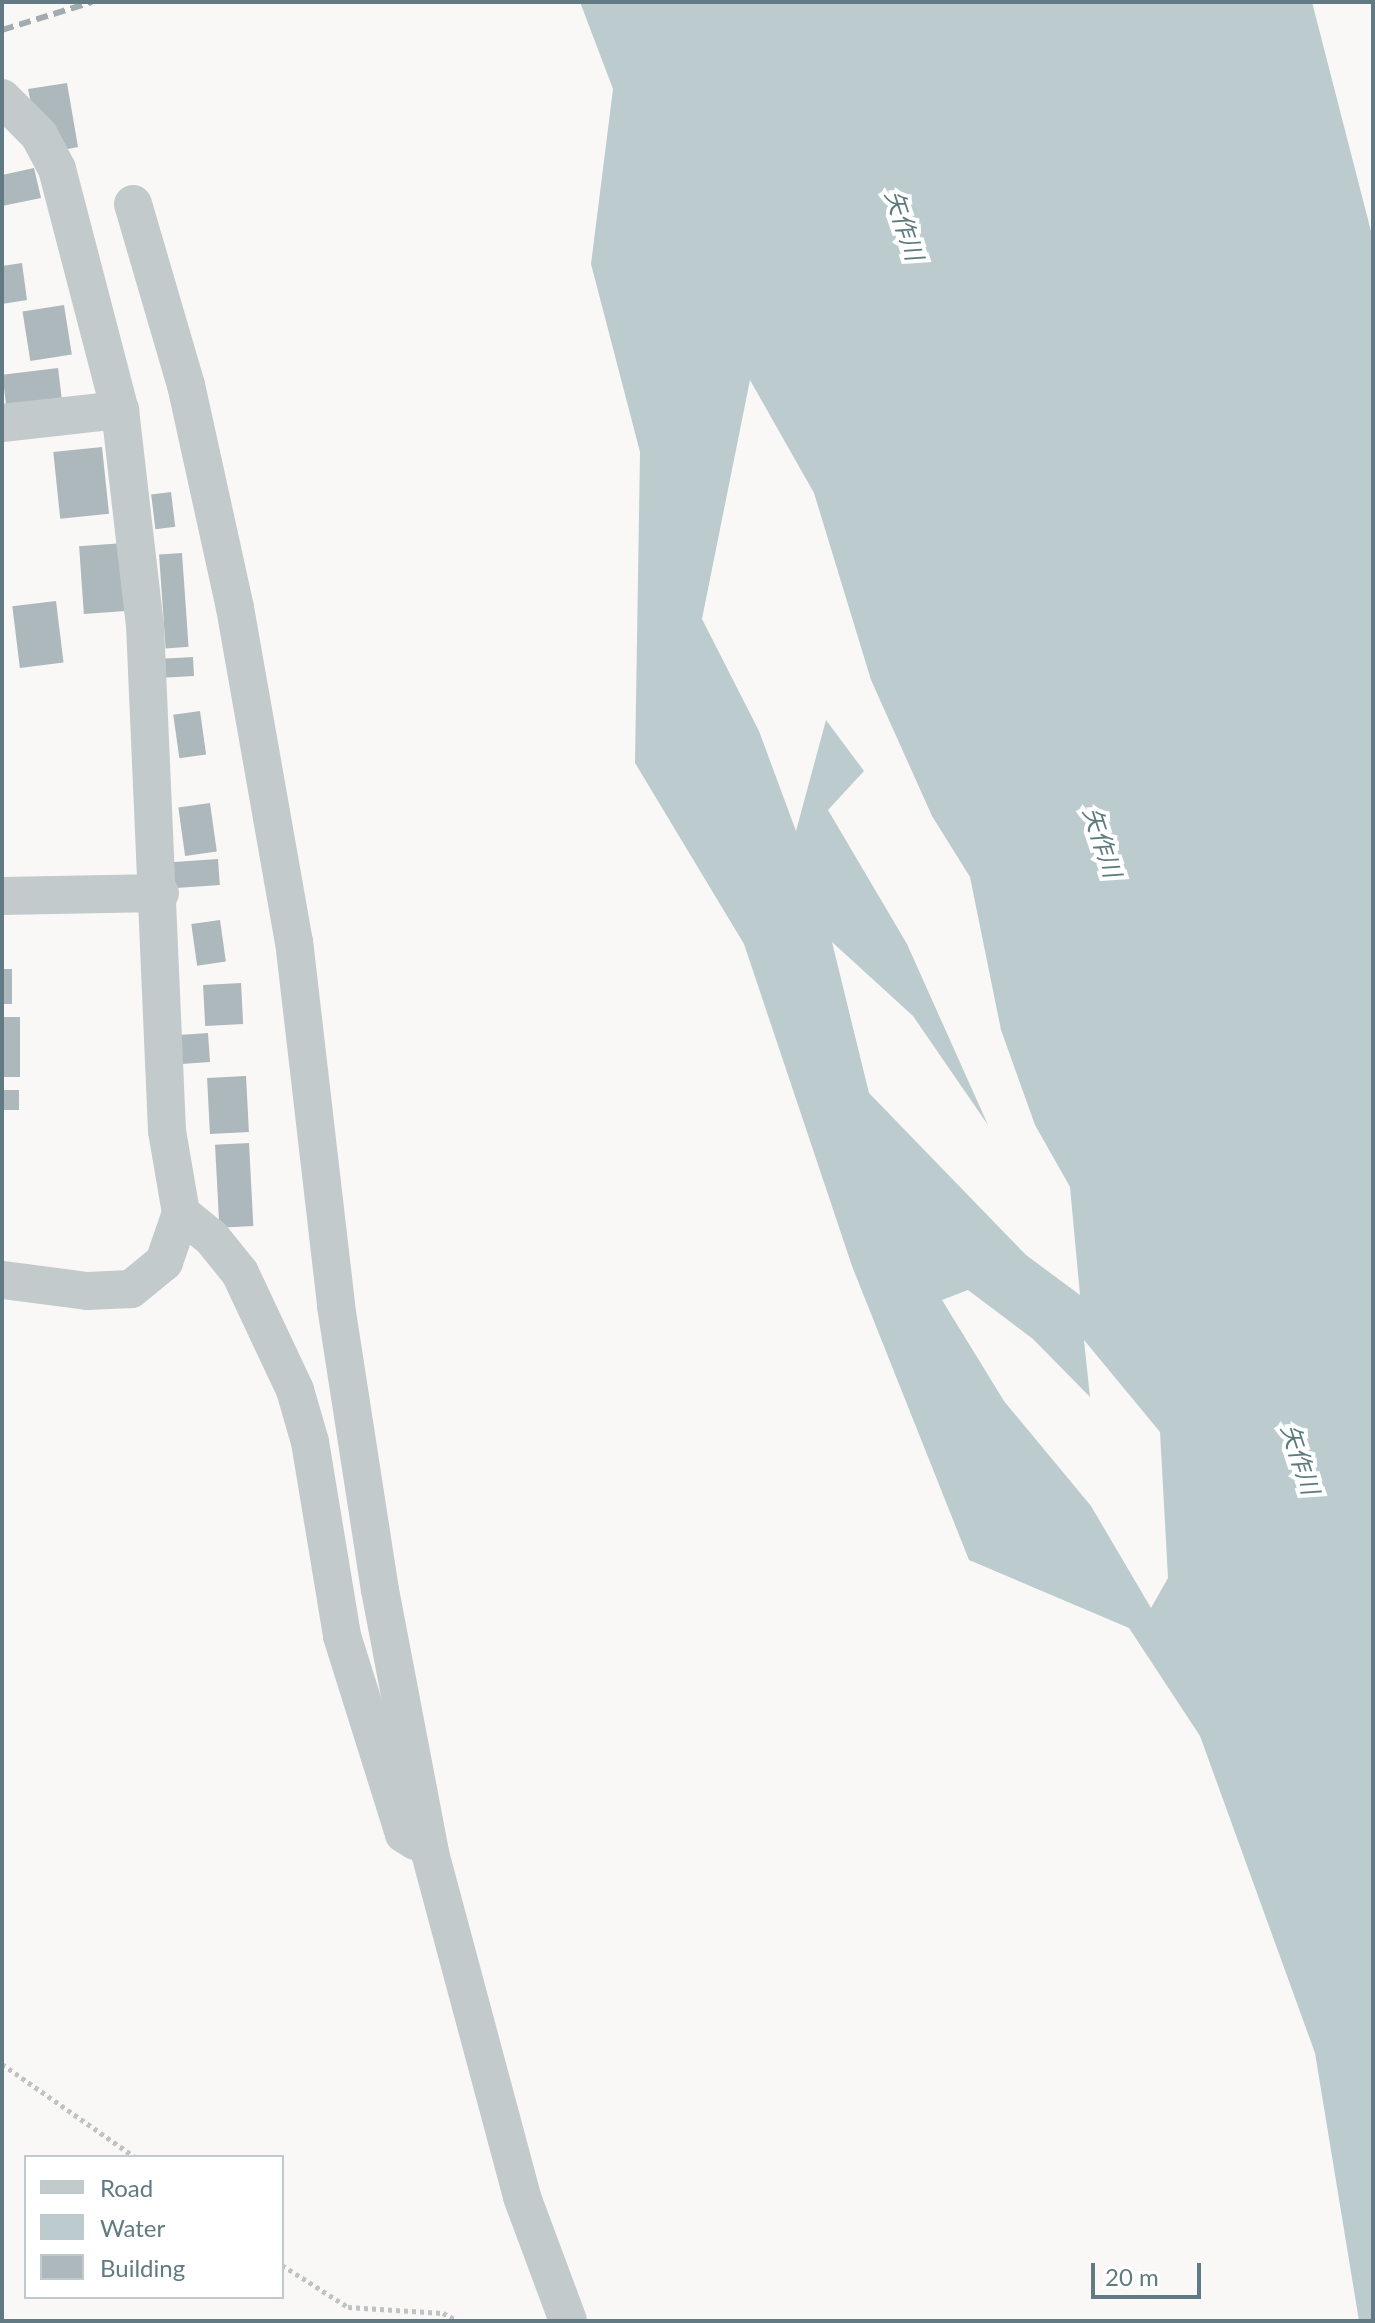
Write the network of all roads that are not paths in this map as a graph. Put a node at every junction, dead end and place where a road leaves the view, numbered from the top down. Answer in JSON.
{"nodes":[{"id":1,"x":5,"y":104,"type":"edge"},
{"id":2,"x":133,"y":204,"type":"dead end"},
{"id":3,"x":120,"y":410,"type":"junction"},
{"id":4,"x":2,"y":423,"type":"edge"},
{"id":5,"x":160,"y":893,"type":"junction"},
{"id":6,"x":2,"y":896,"type":"edge"},
{"id":7,"x":181,"y":1213,"type":"junction"},
{"id":8,"x":2,"y":1280,"type":"edge"},
{"id":9,"x":430,"y":1853,"type":"junction"},
{"id":10,"x":568,"y":2321,"type":"edge"}],
"edges":[{"from":1,"to":3,"type":"street"},
{"from":2,"to":9,"type":"street"},
{"from":3,"to":4,"type":"street"},
{"from":3,"to":5,"type":"street"},
{"from":5,"to":6,"type":"street"},
{"from":5,"to":7,"type":"street"},
{"from":7,"to":8,"type":"street"},
{"from":7,"to":9,"type":"street"},
{"from":9,"to":10,"type":"street"}]}
